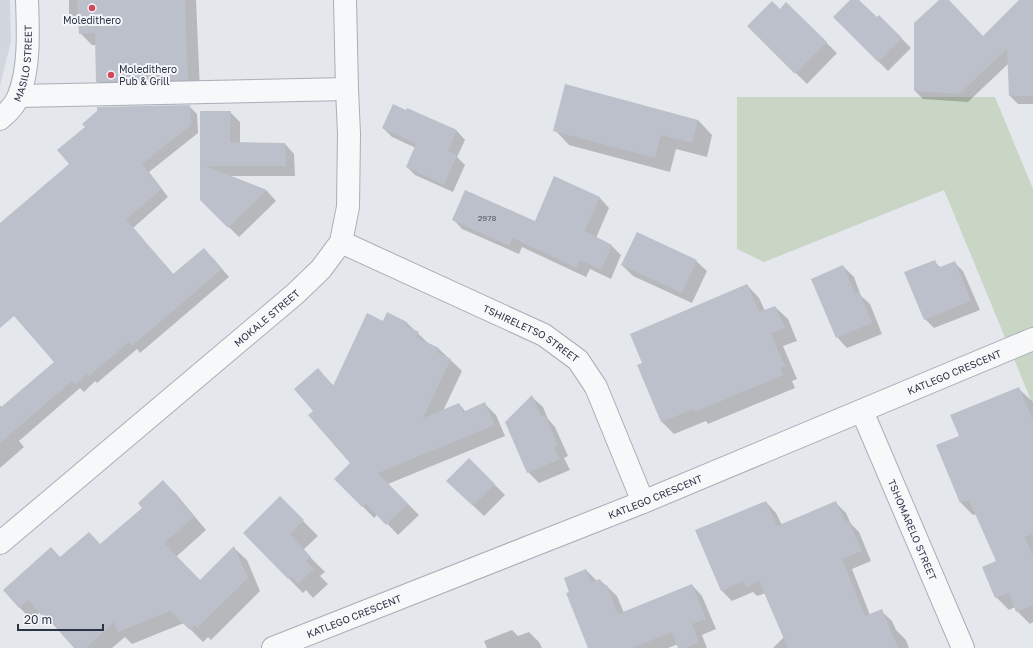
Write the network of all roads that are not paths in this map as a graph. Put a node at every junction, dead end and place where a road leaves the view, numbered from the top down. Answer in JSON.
{"nodes":[{"id":1,"x":28,"y":0,"type":"edge"},
{"id":2,"x":345,"y":0,"type":"edge"},
{"id":3,"x":346,"y":89,"type":"junction"},
{"id":4,"x":19,"y":96,"type":"junction"},
{"id":5,"x":0,"y":119,"type":"edge"},
{"id":6,"x":341,"y":242,"type":"junction"},
{"id":7,"x":1033,"y":338,"type":"edge"},
{"id":8,"x":862,"y":410,"type":"junction"},
{"id":9,"x":643,"y":502,"type":"junction"},
{"id":10,"x":0,"y":543,"type":"edge"},
{"id":11,"x":274,"y":648,"type":"edge"},
{"id":12,"x":963,"y":648,"type":"edge"}],
"edges":[{"from":1,"to":4,"type":"street","name":"MASILO STREET"},
{"from":2,"to":3,"type":"street","name":"MOKALE STREET"},
{"from":3,"to":4,"type":"street"},
{"from":3,"to":6,"type":"street","name":"MOKALE STREET"},
{"from":4,"to":5,"type":"street","name":"MASILO STREET"},
{"from":6,"to":9,"type":"street","name":"TSHIRELETSO STREET"},
{"from":6,"to":10,"type":"street","name":"MOKALE STREET"},
{"from":7,"to":8,"type":"street","name":"KATLEGO CRESCENT"},
{"from":8,"to":9,"type":"street","name":"KATLEGO CRESCENT"},
{"from":8,"to":12,"type":"street","name":"TSHOMARELO STREET"},
{"from":9,"to":11,"type":"street","name":"KATLEGO CRESCENT"}]}
